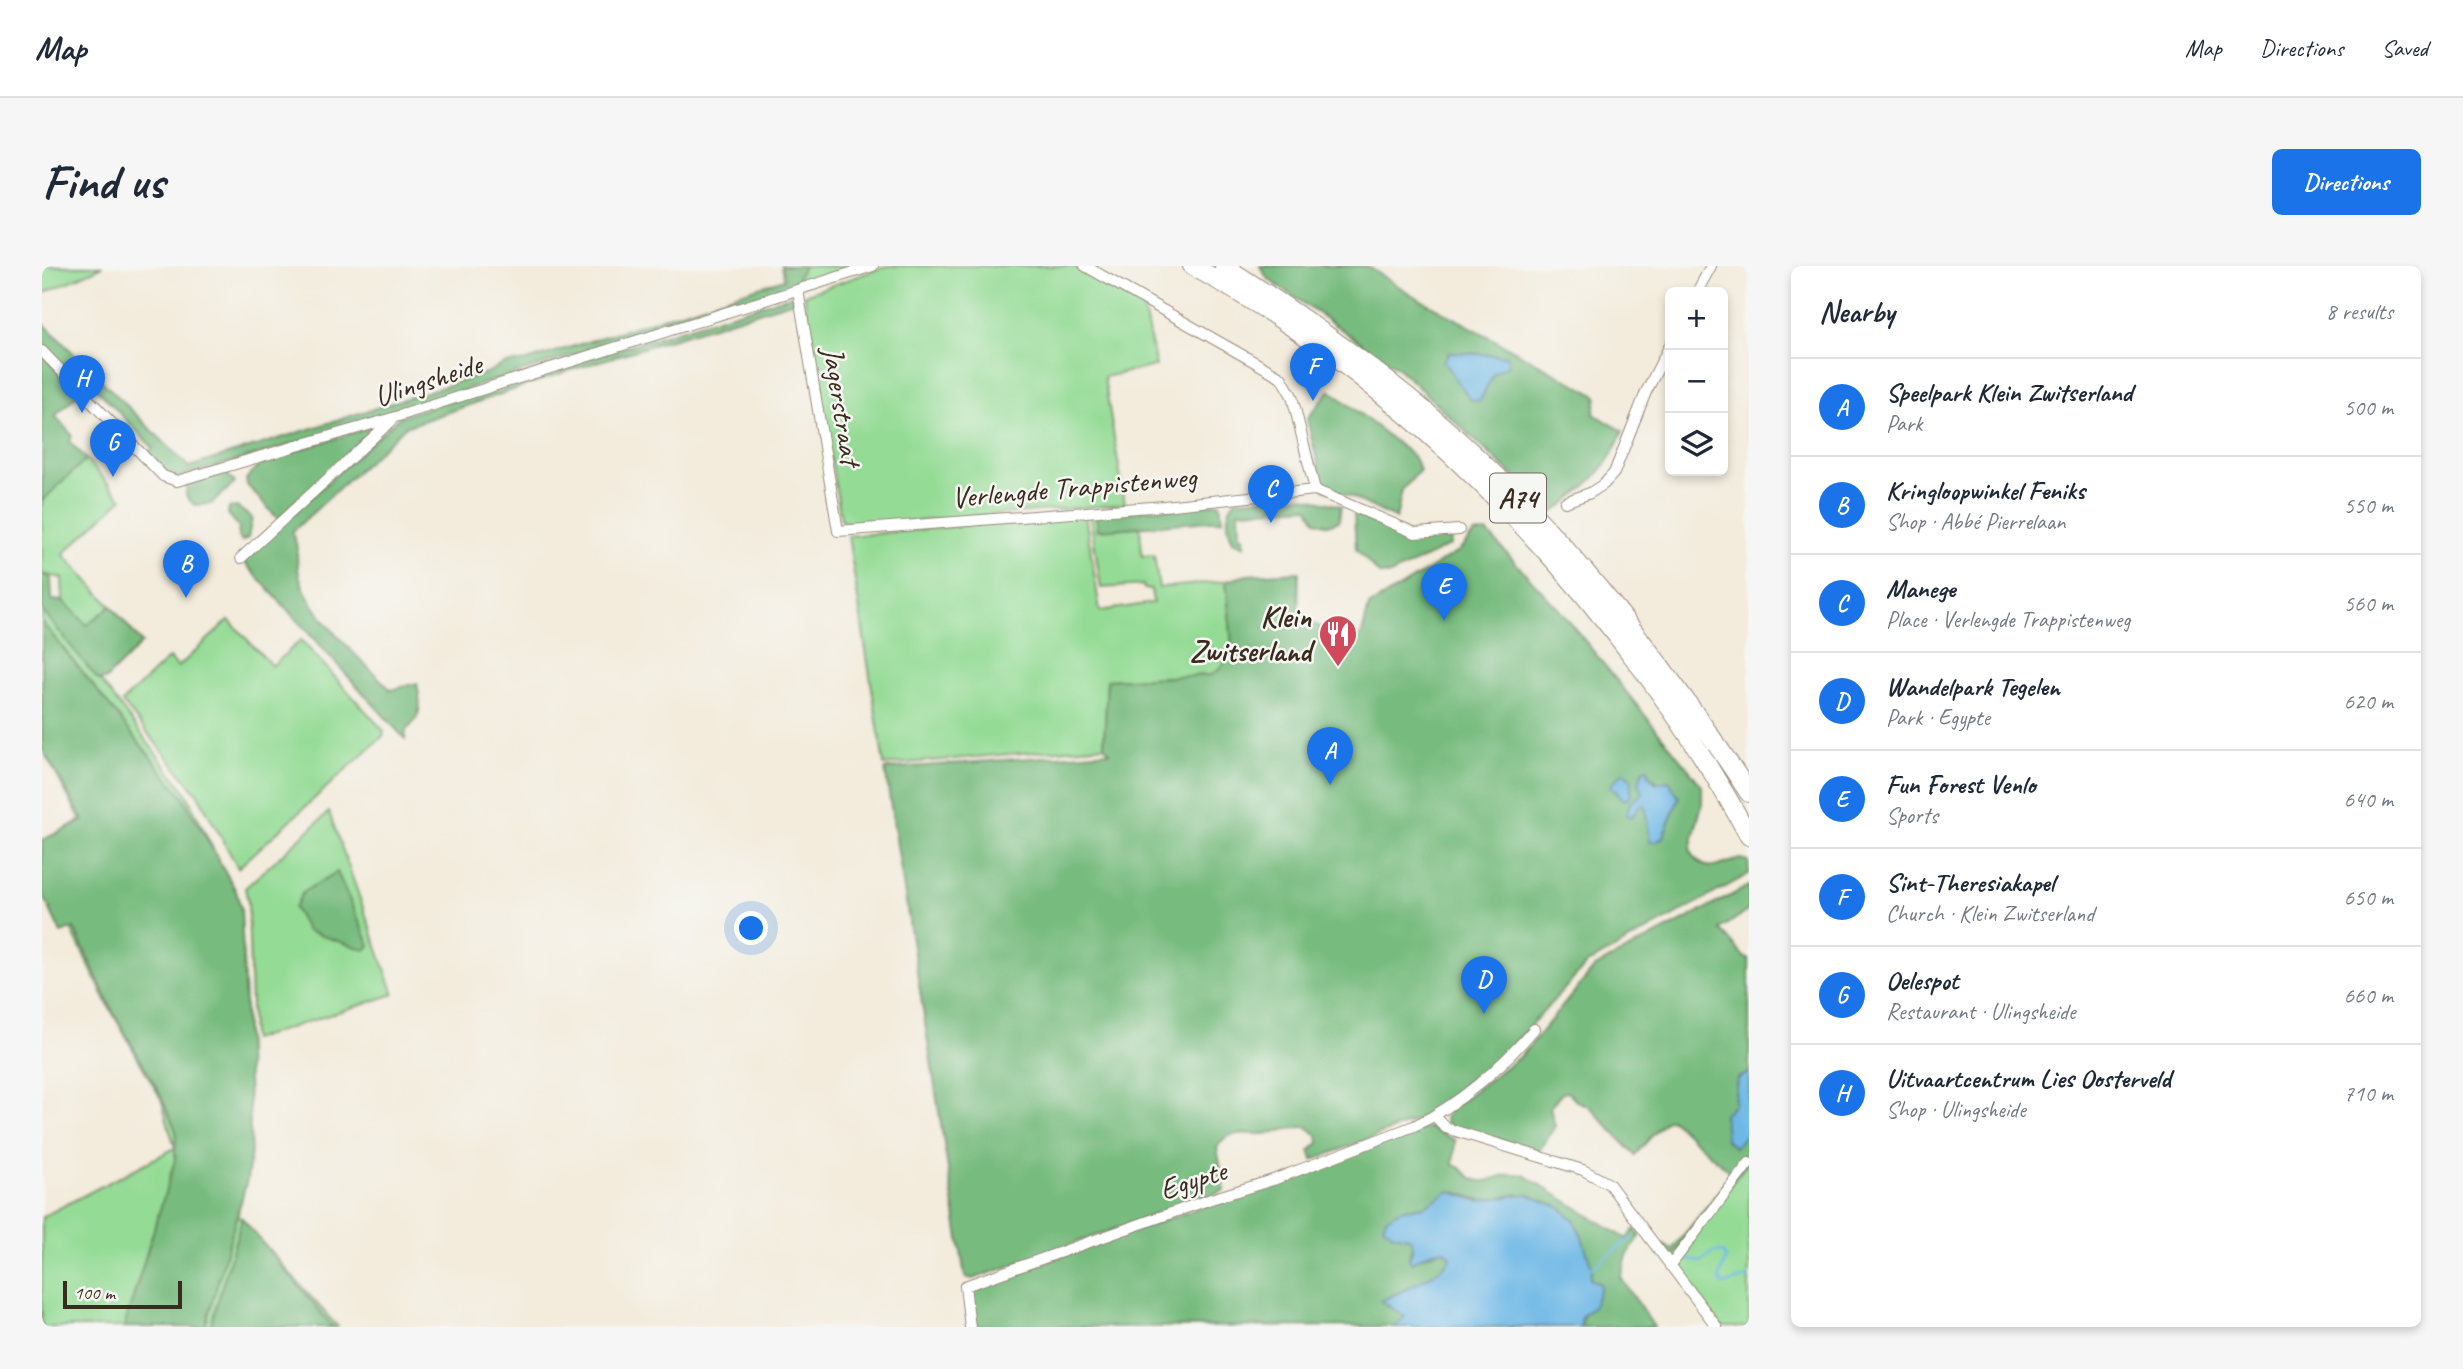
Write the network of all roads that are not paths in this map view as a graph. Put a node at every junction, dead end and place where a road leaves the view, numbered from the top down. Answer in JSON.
{"nodes":[{"id":1,"x":873,"y":266,"type":"edge"},
{"id":2,"x":1085,"y":266,"type":"edge"},
{"id":3,"x":1192,"y":266,"type":"edge"},
{"id":4,"x":1224,"y":266,"type":"edge"},
{"id":5,"x":1710,"y":266,"type":"edge"},
{"id":6,"x":1700,"y":287,"type":"edge"},
{"id":7,"x":798,"y":290,"type":"junction"},
{"id":8,"x":1667,"y":350,"type":"edge"},
{"id":9,"x":42,"y":351,"type":"edge"},
{"id":10,"x":388,"y":419,"type":"junction"},
{"id":11,"x":1315,"y":490,"type":"junction"},
{"id":12,"x":1565,"y":502,"type":"dead end"},
{"id":13,"x":1459,"y":530,"type":"dead end"},
{"id":14,"x":838,"y":531,"type":"joint"},
{"id":15,"x":241,"y":558,"type":"dead end"},
{"id":16,"x":1749,"y":793,"type":"edge"},
{"id":17,"x":1749,"y":836,"type":"edge"},
{"id":18,"x":1534,"y":1029,"type":"dead end"},
{"id":19,"x":1435,"y":1116,"type":"junction"},
{"id":20,"x":1749,"y":1163,"type":"edge"},
{"id":21,"x":1670,"y":1266,"type":"junction"},
{"id":22,"x":970,"y":1327,"type":"edge"},
{"id":23,"x":1717,"y":1327,"type":"edge"}],
"edges":[{"from":1,"to":7,"type":"street","name":"Ulingsheide"},
{"from":2,"to":11,"type":"street"},
{"from":3,"to":17,"type":"highway","number":"A74"},
{"from":4,"to":16,"type":"highway","number":"A74"},
{"from":5,"to":6,"type":"street"},
{"from":7,"to":10,"type":"street","name":"Ulingsheide"},
{"from":7,"to":14,"type":"street","name":"Jagerstraat"},
{"from":8,"to":12,"type":"street"},
{"from":9,"to":10,"type":"street","name":"Ulingsheide"},
{"from":10,"to":15,"type":"street"},
{"from":11,"to":13,"type":"street"},
{"from":11,"to":14,"type":"street","name":"Verlengde Trappistenweg"},
{"from":18,"to":19,"type":"street","name":"Egypte"},
{"from":19,"to":21,"type":"street"},
{"from":19,"to":22,"type":"street","name":"Egypte"},
{"from":20,"to":21,"type":"street"},
{"from":21,"to":23,"type":"street"}]}
